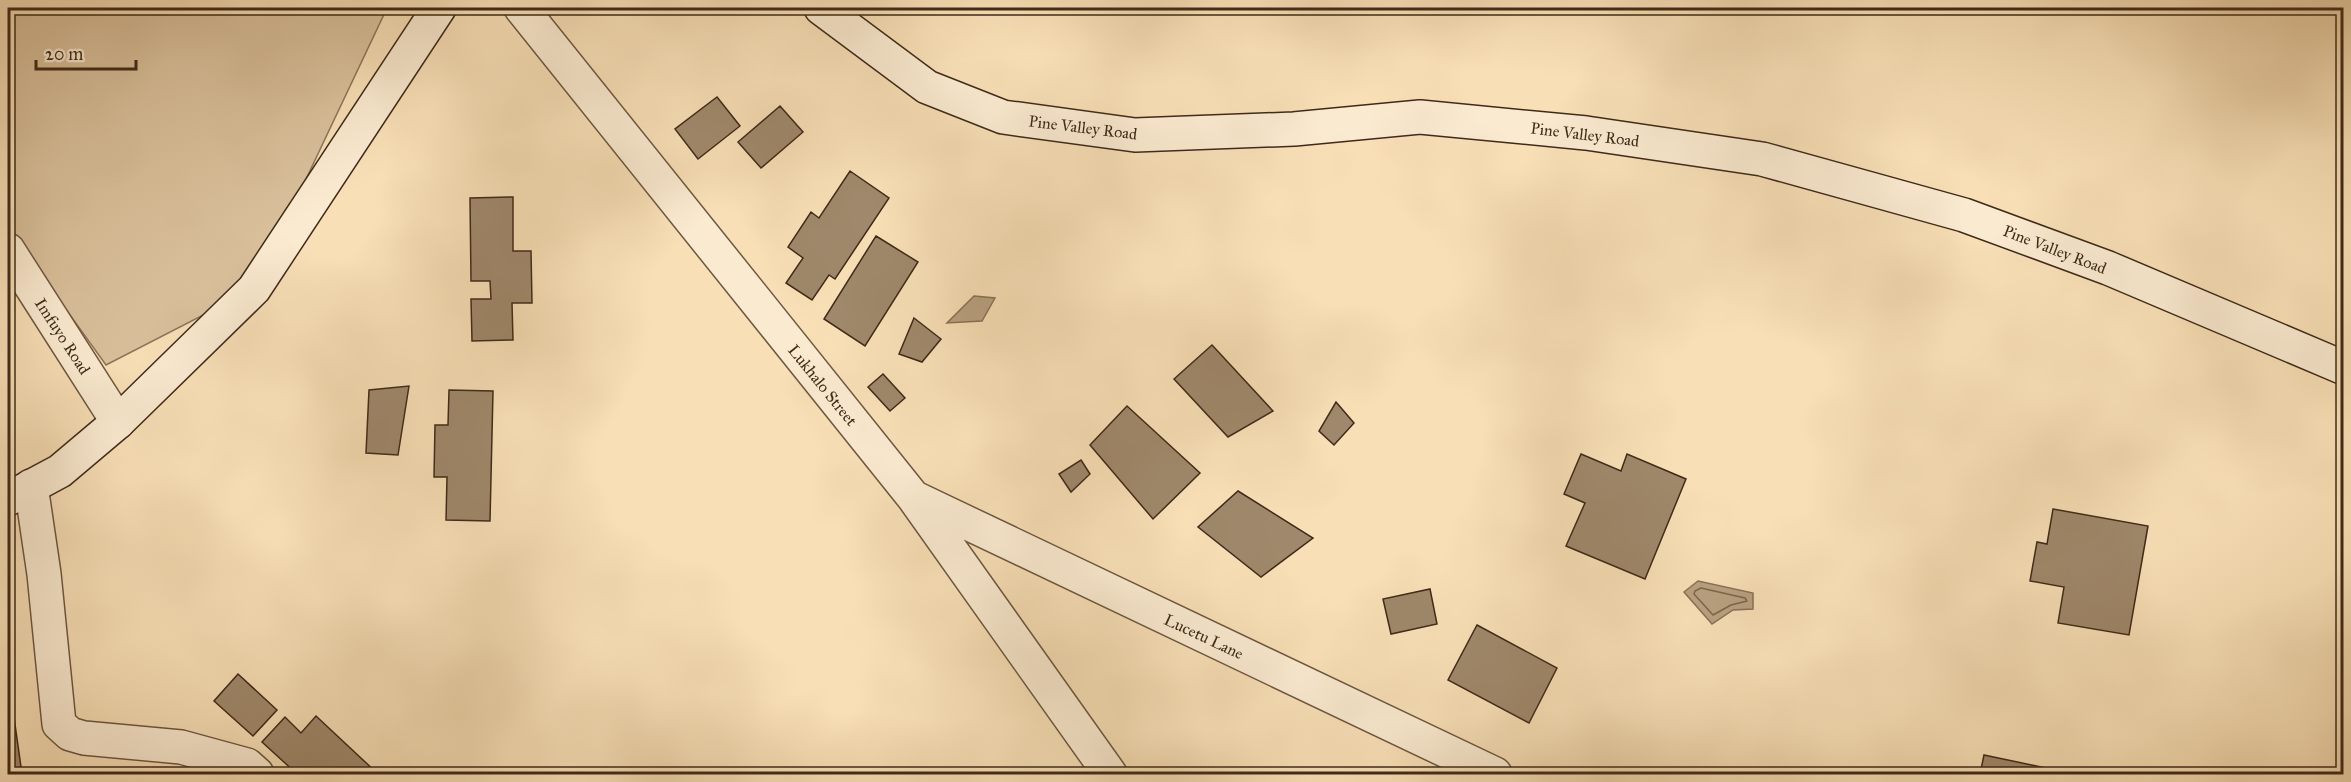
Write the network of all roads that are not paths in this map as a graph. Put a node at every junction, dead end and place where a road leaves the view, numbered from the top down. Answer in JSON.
{"nodes":[{"id":1,"x":440,"y":8,"type":"edge"},
{"id":2,"x":521,"y":8,"type":"edge"},
{"id":3,"x":821,"y":8,"type":"edge"},
{"id":4,"x":8,"y":250,"type":"edge"},
{"id":5,"x":2343,"y":368,"type":"edge"},
{"id":6,"x":118,"y":422,"type":"junction"},
{"id":7,"x":19,"y":493,"type":"edge"},
{"id":8,"x":914,"y":498,"type":"junction"},
{"id":9,"x":257,"y":774,"type":"edge"},
{"id":10,"x":1110,"y":774,"type":"edge"},
{"id":11,"x":1495,"y":774,"type":"edge"}],
"edges":[{"from":1,"to":6,"type":"street"},
{"from":2,"to":8,"type":"street","name":"Lukhalo Street"},
{"from":3,"to":5,"type":"street","name":"Pine Valley Road"},
{"from":4,"to":6,"type":"street","name":"Imfuyo Road"},
{"from":6,"to":7,"type":"street"},
{"from":7,"to":9,"type":"street"},
{"from":8,"to":10,"type":"street","name":"Lukhalo Street"},
{"from":8,"to":11,"type":"street","name":"Lucetu Lane"}]}
